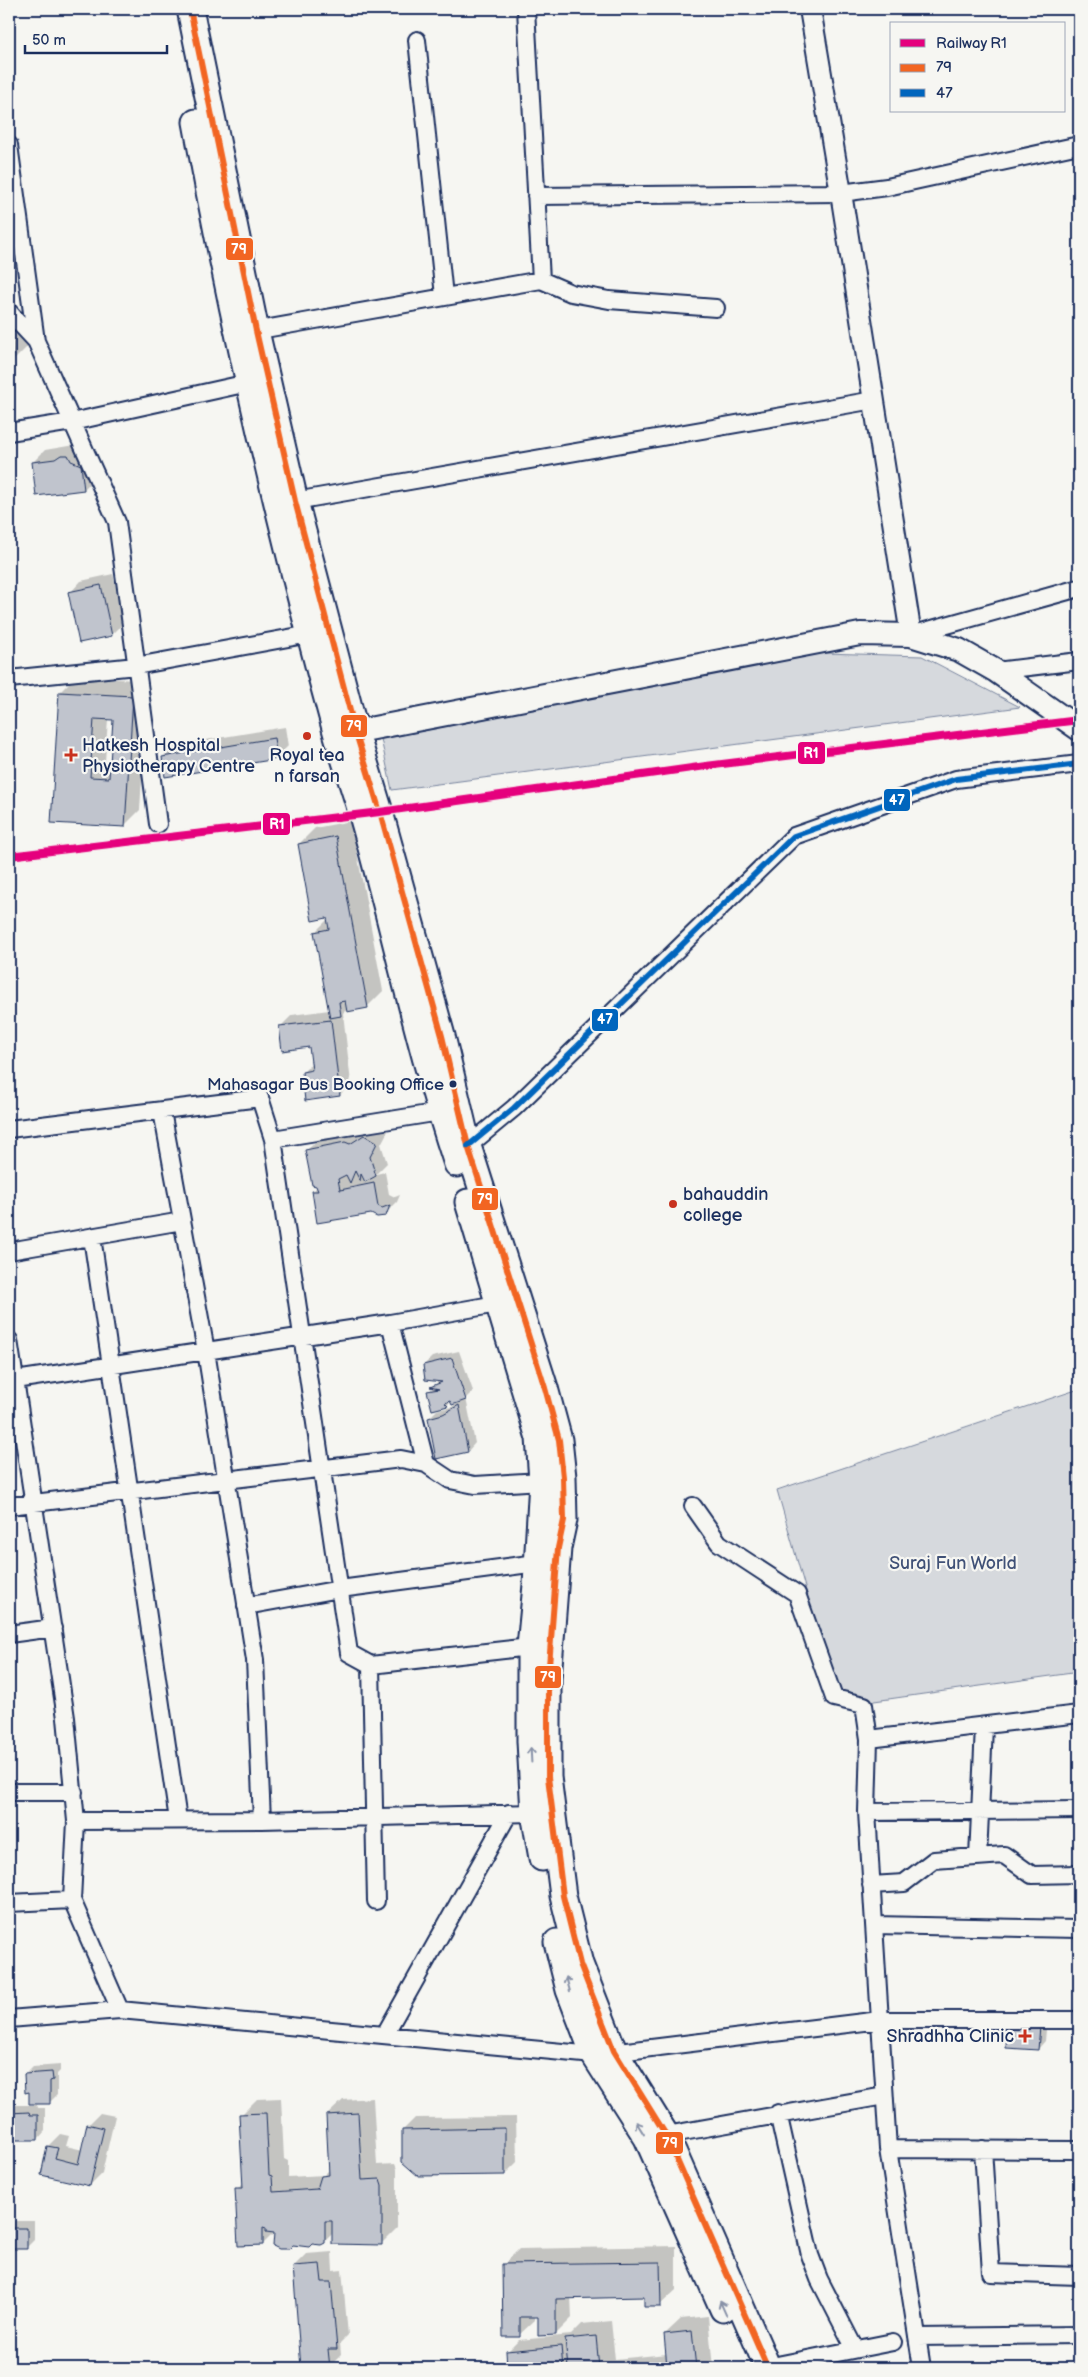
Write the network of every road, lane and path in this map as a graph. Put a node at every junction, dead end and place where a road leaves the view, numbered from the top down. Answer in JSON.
{"nodes":[{"id":1,"x":175,"y":9,"type":"edge"},
{"id":2,"x":190,"y":9,"type":"edge"},
{"id":3,"x":526,"y":9,"type":"edge"},
{"id":4,"x":810,"y":9,"type":"edge"},
{"id":5,"x":417,"y":40,"type":"dead end"},
{"id":6,"x":9,"y":145,"type":"edge"},
{"id":7,"x":1079,"y":145,"type":"edge"},
{"id":8,"x":841,"y":193,"type":"junction"},
{"id":9,"x":536,"y":196,"type":"junction"},
{"id":10,"x":541,"y":280,"type":"junction"},
{"id":11,"x":444,"y":296,"type":"junction"},
{"id":12,"x":716,"y":308,"type":"dead end"},
{"id":13,"x":9,"y":312,"type":"edge"},
{"id":14,"x":247,"y":332,"type":"junction"},
{"id":15,"x":36,"y":341,"type":"junction"},
{"id":16,"x":248,"y":382,"type":"junction"},
{"id":17,"x":874,"y":400,"type":"junction"},
{"id":18,"x":72,"y":422,"type":"junction"},
{"id":19,"x":9,"y":432,"type":"edge"},
{"id":20,"x":295,"y":501,"type":"junction"},
{"id":21,"x":1079,"y":588,"type":"edge"},
{"id":22,"x":310,"y":634,"type":"junction"},
{"id":23,"x":911,"y":635,"type":"junction"},
{"id":24,"x":1079,"y":661,"type":"edge"},
{"id":25,"x":136,"y":666,"type":"junction"},
{"id":26,"x":996,"y":671,"type":"junction"},
{"id":27,"x":9,"y":679,"type":"edge"},
{"id":28,"x":1079,"y":729,"type":"edge"},
{"id":29,"x":346,"y":733,"type":"junction"},
{"id":30,"x":1079,"y":764,"type":"edge"},
{"id":31,"x":158,"y":824,"type":"dead end"},
{"id":32,"x":162,"y":1111,"type":"junction"},
{"id":33,"x":440,"y":1112,"type":"junction"},
{"id":34,"x":9,"y":1130,"type":"edge"},
{"id":35,"x":273,"y":1139,"type":"junction"},
{"id":36,"x":468,"y":1146,"type":"junction"},
{"id":37,"x":182,"y":1221,"type":"junction"},
{"id":38,"x":92,"y":1237,"type":"junction"},
{"id":39,"x":9,"y":1251,"type":"edge"},
{"id":40,"x":497,"y":1304,"type":"junction"},
{"id":41,"x":390,"y":1323,"type":"junction"},
{"id":42,"x":302,"y":1336,"type":"junction"},
{"id":43,"x":9,"y":1340,"type":"edge"},
{"id":44,"x":206,"y":1351,"type":"junction"},
{"id":45,"x":111,"y":1366,"type":"junction"},
{"id":46,"x":12,"y":1380,"type":"edge"},
{"id":47,"x":426,"y":1464,"type":"junction"},
{"id":48,"x":322,"y":1469,"type":"junction"},
{"id":49,"x":226,"y":1480,"type":"junction"},
{"id":50,"x":542,"y":1481,"type":"junction"},
{"id":51,"x":130,"y":1491,"type":"junction"},
{"id":52,"x":34,"y":1503,"type":"junction"},
{"id":53,"x":9,"y":1506,"type":"edge"},
{"id":54,"x":693,"y":1506,"type":"dead end"},
{"id":55,"x":558,"y":1548,"type":"junction"},
{"id":56,"x":537,"y":1563,"type":"junction"},
{"id":57,"x":340,"y":1589,"type":"junction"},
{"id":58,"x":246,"y":1606,"type":"junction"},
{"id":59,"x":53,"y":1628,"type":"junction"},
{"id":60,"x":9,"y":1634,"type":"edge"},
{"id":61,"x":530,"y":1647,"type":"junction"},
{"id":62,"x":371,"y":1665,"type":"junction"},
{"id":63,"x":1079,"y":1714,"type":"edge"},
{"id":64,"x":984,"y":1726,"type":"junction"},
{"id":65,"x":869,"y":1739,"type":"junction"},
{"id":66,"x":9,"y":1792,"type":"edge"},
{"id":67,"x":74,"y":1792,"type":"junction"},
{"id":68,"x":1079,"y":1810,"type":"edge"},
{"id":69,"x":980,"y":1811,"type":"junction"},
{"id":70,"x":867,"y":1812,"type":"junction"},
{"id":71,"x":509,"y":1813,"type":"junction"},
{"id":72,"x":534,"y":1813,"type":"junction"},
{"id":73,"x":374,"y":1816,"type":"junction"},
{"id":74,"x":178,"y":1820,"type":"junction"},
{"id":75,"x":262,"y":1820,"type":"junction"},
{"id":76,"x":76,"y":1821,"type":"junction"},
{"id":77,"x":978,"y":1857,"type":"junction"},
{"id":78,"x":1079,"y":1874,"type":"edge"},
{"id":79,"x":872,"y":1885,"type":"junction"},
{"id":80,"x":72,"y":1900,"type":"junction"},
{"id":81,"x":376,"y":1901,"type":"dead end"},
{"id":82,"x":9,"y":1902,"type":"edge"},
{"id":83,"x":874,"y":1926,"type":"junction"},
{"id":84,"x":1079,"y":1929,"type":"edge"},
{"id":85,"x":120,"y":2010,"type":"junction"},
{"id":86,"x":9,"y":2019,"type":"edge"},
{"id":87,"x":880,"y":2020,"type":"junction"},
{"id":88,"x":1079,"y":2020,"type":"edge"},
{"id":89,"x":385,"y":2034,"type":"junction"},
{"id":90,"x":604,"y":2053,"type":"junction"},
{"id":91,"x":884,"y":2096,"type":"junction"},
{"id":92,"x":778,"y":2113,"type":"junction"},
{"id":93,"x":666,"y":2135,"type":"junction"},
{"id":94,"x":888,"y":2149,"type":"junction"},
{"id":95,"x":983,"y":2149,"type":"junction"},
{"id":96,"x":1079,"y":2150,"type":"edge"},
{"id":97,"x":1079,"y":2276,"type":"edge"},
{"id":98,"x":1079,"y":2335,"type":"edge"},
{"id":99,"x":917,"y":2337,"type":"junction"},
{"id":100,"x":892,"y":2342,"type":"dead end"},
{"id":101,"x":855,"y":2349,"type":"junction"},
{"id":102,"x":761,"y":2368,"type":"edge"},
{"id":103,"x":922,"y":2368,"type":"edge"}],
"edges":[{"from":1,"to":14,"type":"main road"},
{"from":2,"to":14,"type":"main road"},
{"from":3,"to":9,"type":"street"},
{"from":4,"to":8,"type":"street"},
{"from":5,"to":11,"type":"street"},
{"from":6,"to":15,"type":"street"},
{"from":7,"to":8,"type":"street"},
{"from":8,"to":9,"type":"street"},
{"from":8,"to":17,"type":"street"},
{"from":9,"to":10,"type":"street"},
{"from":10,"to":11,"type":"street"},
{"from":10,"to":12,"type":"street"},
{"from":11,"to":14,"type":"street"},
{"from":13,"to":15,"type":"street"},
{"from":14,"to":16,"type":"main road"},
{"from":14,"to":20,"type":"main road"},
{"from":15,"to":18,"type":"street"},
{"from":16,"to":18,"type":"street"},
{"from":16,"to":22,"type":"main road"},
{"from":17,"to":20,"type":"street"},
{"from":17,"to":23,"type":"street"},
{"from":18,"to":19,"type":"street"},
{"from":18,"to":25,"type":"street"},
{"from":20,"to":29,"type":"main road"},
{"from":21,"to":23,"type":"street"},
{"from":22,"to":25,"type":"street"},
{"from":22,"to":29,"type":"main road"},
{"from":23,"to":26,"type":"main road"},
{"from":23,"to":29,"type":"main road"},
{"from":24,"to":26,"type":"street"},
{"from":25,"to":27,"type":"street"},
{"from":25,"to":31,"type":"street"},
{"from":26,"to":28,"type":"main road"},
{"from":29,"to":33,"type":"main road"},
{"from":29,"to":36,"type":"main road"},
{"from":30,"to":36,"type":"street"},
{"from":32,"to":34,"type":"street"},
{"from":32,"to":35,"type":"street"},
{"from":32,"to":37,"type":"street"},
{"from":33,"to":35,"type":"street"},
{"from":33,"to":40,"type":"main road"},
{"from":35,"to":42,"type":"street"},
{"from":36,"to":55,"type":"main road"},
{"from":37,"to":38,"type":"street"},
{"from":37,"to":44,"type":"street"},
{"from":38,"to":39,"type":"street"},
{"from":38,"to":45,"type":"street"},
{"from":40,"to":41,"type":"street"},
{"from":40,"to":50,"type":"main road"},
{"from":41,"to":42,"type":"street"},
{"from":41,"to":47,"type":"street"},
{"from":42,"to":44,"type":"street"},
{"from":42,"to":48,"type":"street"},
{"from":43,"to":46,"type":"street"},
{"from":44,"to":45,"type":"street"},
{"from":44,"to":49,"type":"street"},
{"from":45,"to":46,"type":"street"},
{"from":45,"to":51,"type":"street"},
{"from":46,"to":52,"type":"street"},
{"from":47,"to":48,"type":"street"},
{"from":47,"to":50,"type":"street"},
{"from":48,"to":49,"type":"street"},
{"from":48,"to":57,"type":"street"},
{"from":49,"to":51,"type":"street"},
{"from":49,"to":58,"type":"street"},
{"from":50,"to":56,"type":"main road"},
{"from":51,"to":52,"type":"street"},
{"from":51,"to":74,"type":"street"},
{"from":52,"to":53,"type":"street"},
{"from":52,"to":59,"type":"street"},
{"from":54,"to":65,"type":"street"},
{"from":55,"to":56,"type":"street"},
{"from":55,"to":90,"type":"main road"},
{"from":56,"to":57,"type":"street"},
{"from":56,"to":61,"type":"main road"},
{"from":57,"to":58,"type":"street"},
{"from":57,"to":62,"type":"street"},
{"from":58,"to":75,"type":"street"},
{"from":59,"to":60,"type":"street"},
{"from":59,"to":67,"type":"street"},
{"from":61,"to":62,"type":"street"},
{"from":72,"to":61,"type":"main road","one_way":true},
{"from":62,"to":73,"type":"street"},
{"from":63,"to":64,"type":"street"},
{"from":64,"to":65,"type":"street"},
{"from":64,"to":69,"type":"street"},
{"from":65,"to":70,"type":"street"},
{"from":66,"to":67,"type":"street"},
{"from":67,"to":76,"type":"street"},
{"from":68,"to":69,"type":"street"},
{"from":69,"to":70,"type":"street"},
{"from":69,"to":77,"type":"street"},
{"from":70,"to":79,"type":"street"},
{"from":71,"to":72,"type":"street"},
{"from":71,"to":73,"type":"street"},
{"from":71,"to":89,"type":"street"},
{"from":90,"to":72,"type":"main road","one_way":true},
{"from":73,"to":75,"type":"street"},
{"from":73,"to":81,"type":"street"},
{"from":74,"to":75,"type":"street"},
{"from":74,"to":76,"type":"street"},
{"from":76,"to":80,"type":"street"},
{"from":77,"to":78,"type":"street"},
{"from":77,"to":79,"type":"street"},
{"from":79,"to":83,"type":"street"},
{"from":80,"to":82,"type":"street"},
{"from":80,"to":85,"type":"street"},
{"from":83,"to":84,"type":"street"},
{"from":83,"to":87,"type":"street"},
{"from":85,"to":86,"type":"street"},
{"from":85,"to":89,"type":"street"},
{"from":87,"to":88,"type":"street"},
{"from":87,"to":90,"type":"street"},
{"from":87,"to":91,"type":"street"},
{"from":89,"to":90,"type":"street"},
{"from":90,"to":93,"type":"main road"},
{"from":102,"to":90,"type":"main road","one_way":true},
{"from":91,"to":92,"type":"street"},
{"from":91,"to":94,"type":"street"},
{"from":92,"to":93,"type":"street"},
{"from":92,"to":101,"type":"street"},
{"from":93,"to":102,"type":"main road"},
{"from":94,"to":95,"type":"street"},
{"from":94,"to":99,"type":"street"},
{"from":95,"to":96,"type":"street"},
{"from":95,"to":97,"type":"street"},
{"from":98,"to":99,"type":"street"},
{"from":99,"to":103,"type":"street"},
{"from":100,"to":101,"type":"street"},
{"from":101,"to":102,"type":"street"}]}
